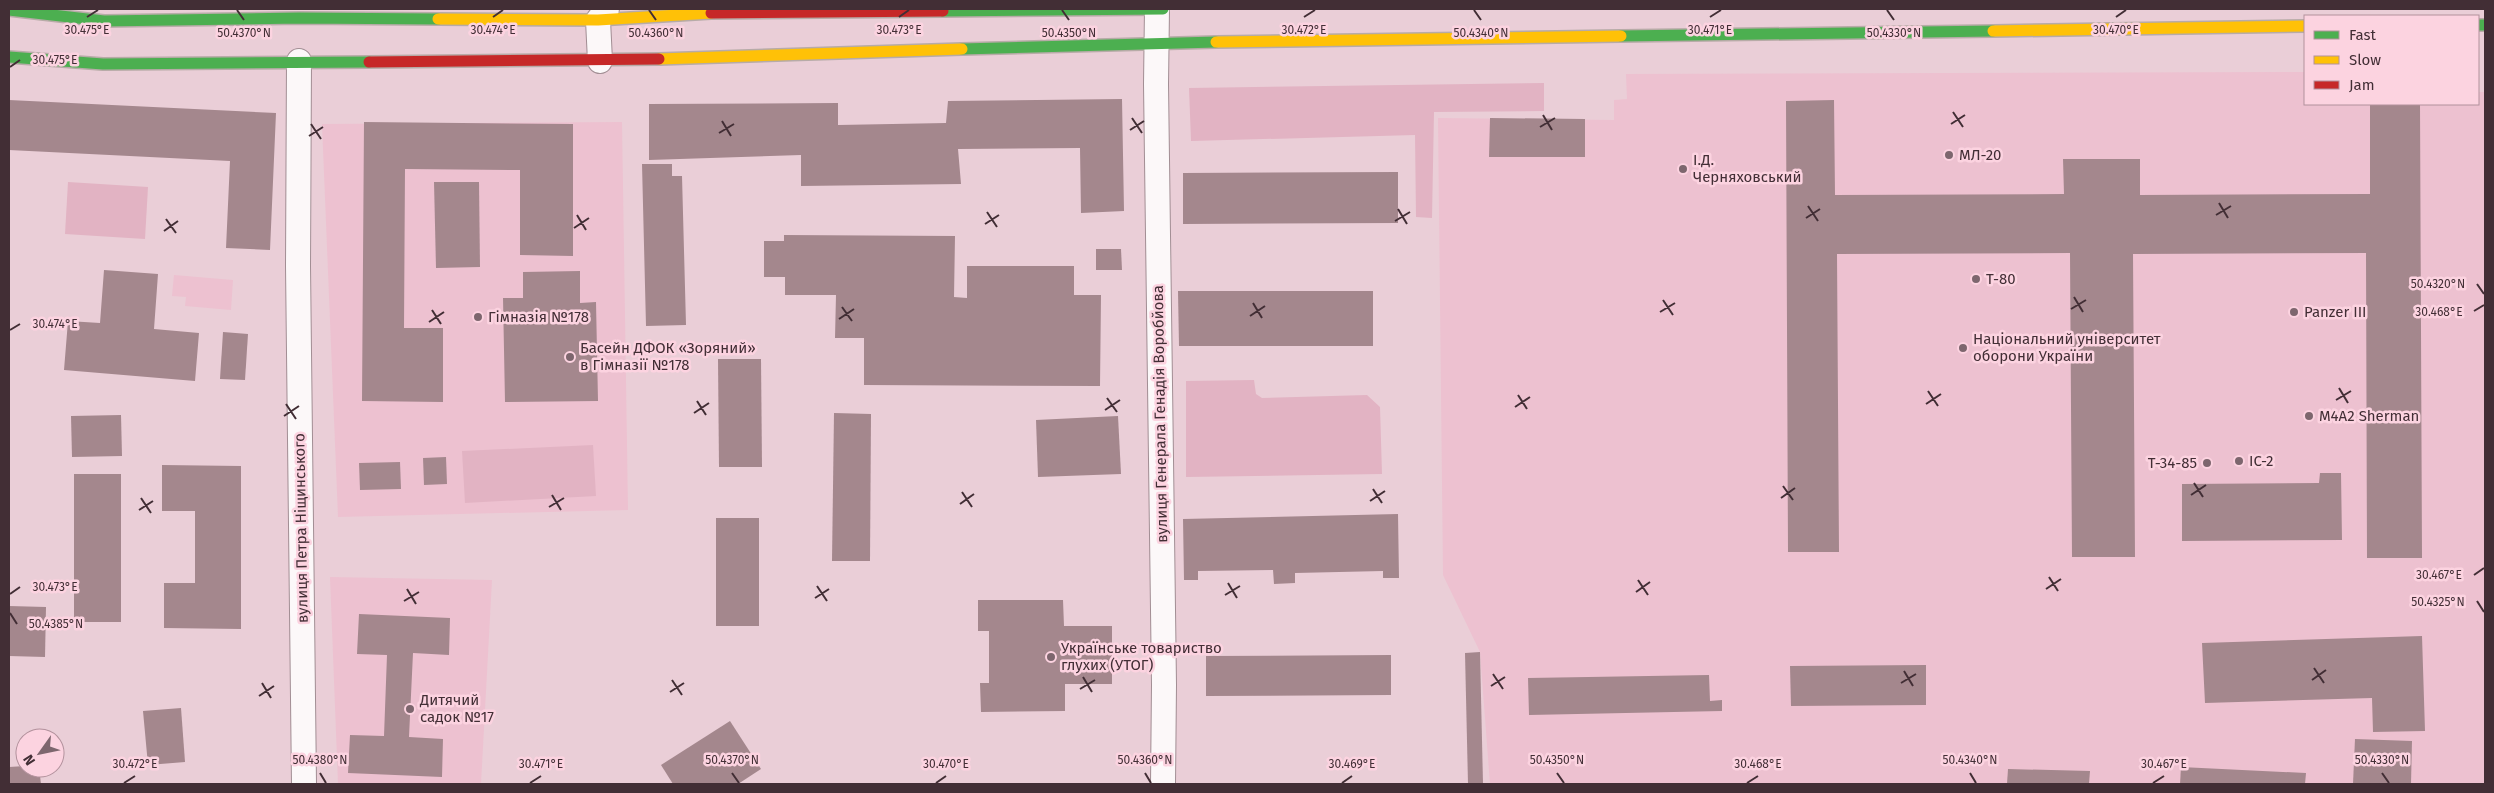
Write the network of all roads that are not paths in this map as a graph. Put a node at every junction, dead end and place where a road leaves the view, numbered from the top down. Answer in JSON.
{"nodes":[{"id":1,"x":1157,"y":9,"type":"edge"},
{"id":2,"x":1163,"y":9,"type":"edge"},
{"id":3,"x":9,"y":10,"type":"edge"},
{"id":4,"x":159,"y":14,"type":"edge"},
{"id":5,"x":603,"y":14,"type":"edge"},
{"id":6,"x":2304,"y":26,"type":"edge"},
{"id":7,"x":1158,"y":43,"type":"junction"},
{"id":8,"x":9,"y":57,"type":"edge"},
{"id":9,"x":299,"y":61,"type":"junction"},
{"id":10,"x":600,"y":61,"type":"junction"},
{"id":11,"x":304,"y":784,"type":"edge"},
{"id":12,"x":1163,"y":784,"type":"edge"}],
"edges":[{"from":1,"to":2,"type":"main road"},
{"from":1,"to":5,"type":"main road"},
{"from":1,"to":7,"type":"street","name":"вулиця Генерала Генадія Воробйова"},
{"from":3,"to":4,"type":"main road"},
{"from":4,"to":5,"type":"main road"},
{"from":5,"to":10,"type":"street"},
{"from":6,"to":7,"type":"main road"},
{"from":7,"to":10,"type":"main road"},
{"from":7,"to":12,"type":"street","name":"вулиця Генерала Генадія Воробйова"},
{"from":8,"to":9,"type":"main road"},
{"from":9,"to":10,"type":"main road"},
{"from":9,"to":11,"type":"street","name":"вулиця Петра Ніщинського"}]}
